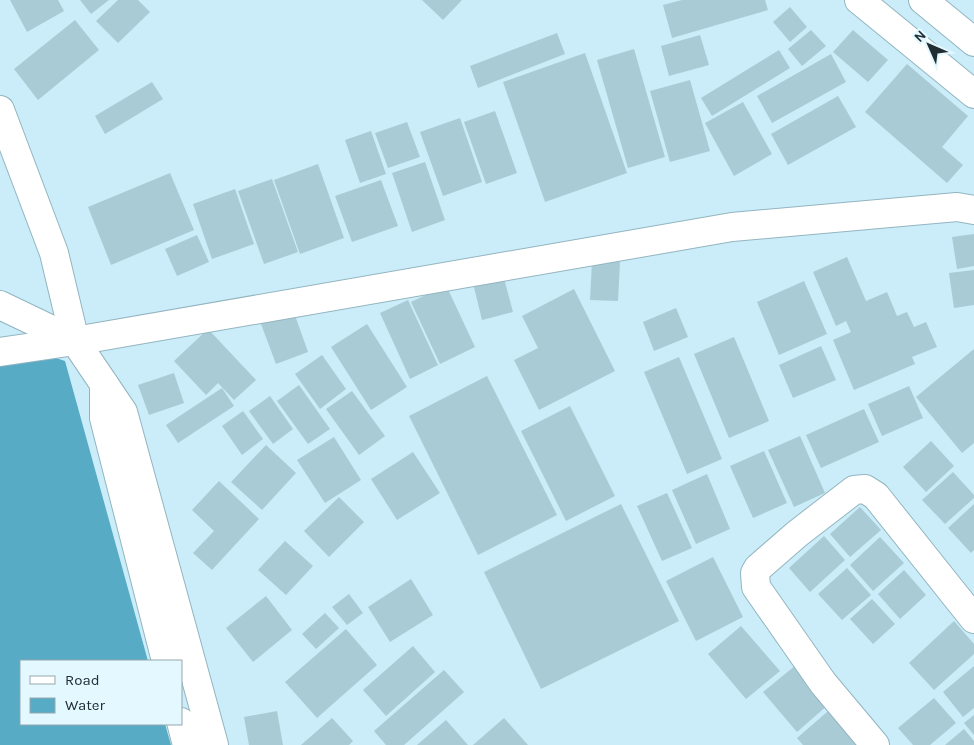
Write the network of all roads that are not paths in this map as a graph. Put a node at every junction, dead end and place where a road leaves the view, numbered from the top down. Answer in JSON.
{"nodes":[{"id":1,"x":859,"y":0,"type":"edge"},
{"id":2,"x":923,"y":0,"type":"edge"},
{"id":3,"x":974,"y":42,"type":"edge"},
{"id":4,"x":974,"y":94,"type":"edge"},
{"id":5,"x":0,"y":110,"type":"edge"},
{"id":6,"x":968,"y":202,"type":"edge"},
{"id":7,"x":0,"y":305,"type":"edge"},
{"id":8,"x":75,"y":341,"type":"junction"},
{"id":9,"x":0,"y":352,"type":"edge"},
{"id":10,"x":104,"y":384,"type":"junction"},
{"id":11,"x":974,"y":619,"type":"edge"},
{"id":12,"x":166,"y":660,"type":"edge"},
{"id":13,"x":182,"y":725,"type":"edge"},
{"id":14,"x":187,"y":745,"type":"edge"},
{"id":15,"x":214,"y":745,"type":"edge"},
{"id":16,"x":875,"y":745,"type":"edge"}],
"edges":[{"from":1,"to":4,"type":"street"},
{"from":2,"to":3,"type":"street"},
{"from":5,"to":8,"type":"street"},
{"from":6,"to":8,"type":"street"},
{"from":7,"to":8,"type":"street"},
{"from":8,"to":9,"type":"street"},
{"from":8,"to":10,"type":"street"},
{"from":10,"to":12,"type":"street"},
{"from":10,"to":15,"type":"street"},
{"from":11,"to":16,"type":"street"},
{"from":13,"to":14,"type":"street"}]}
